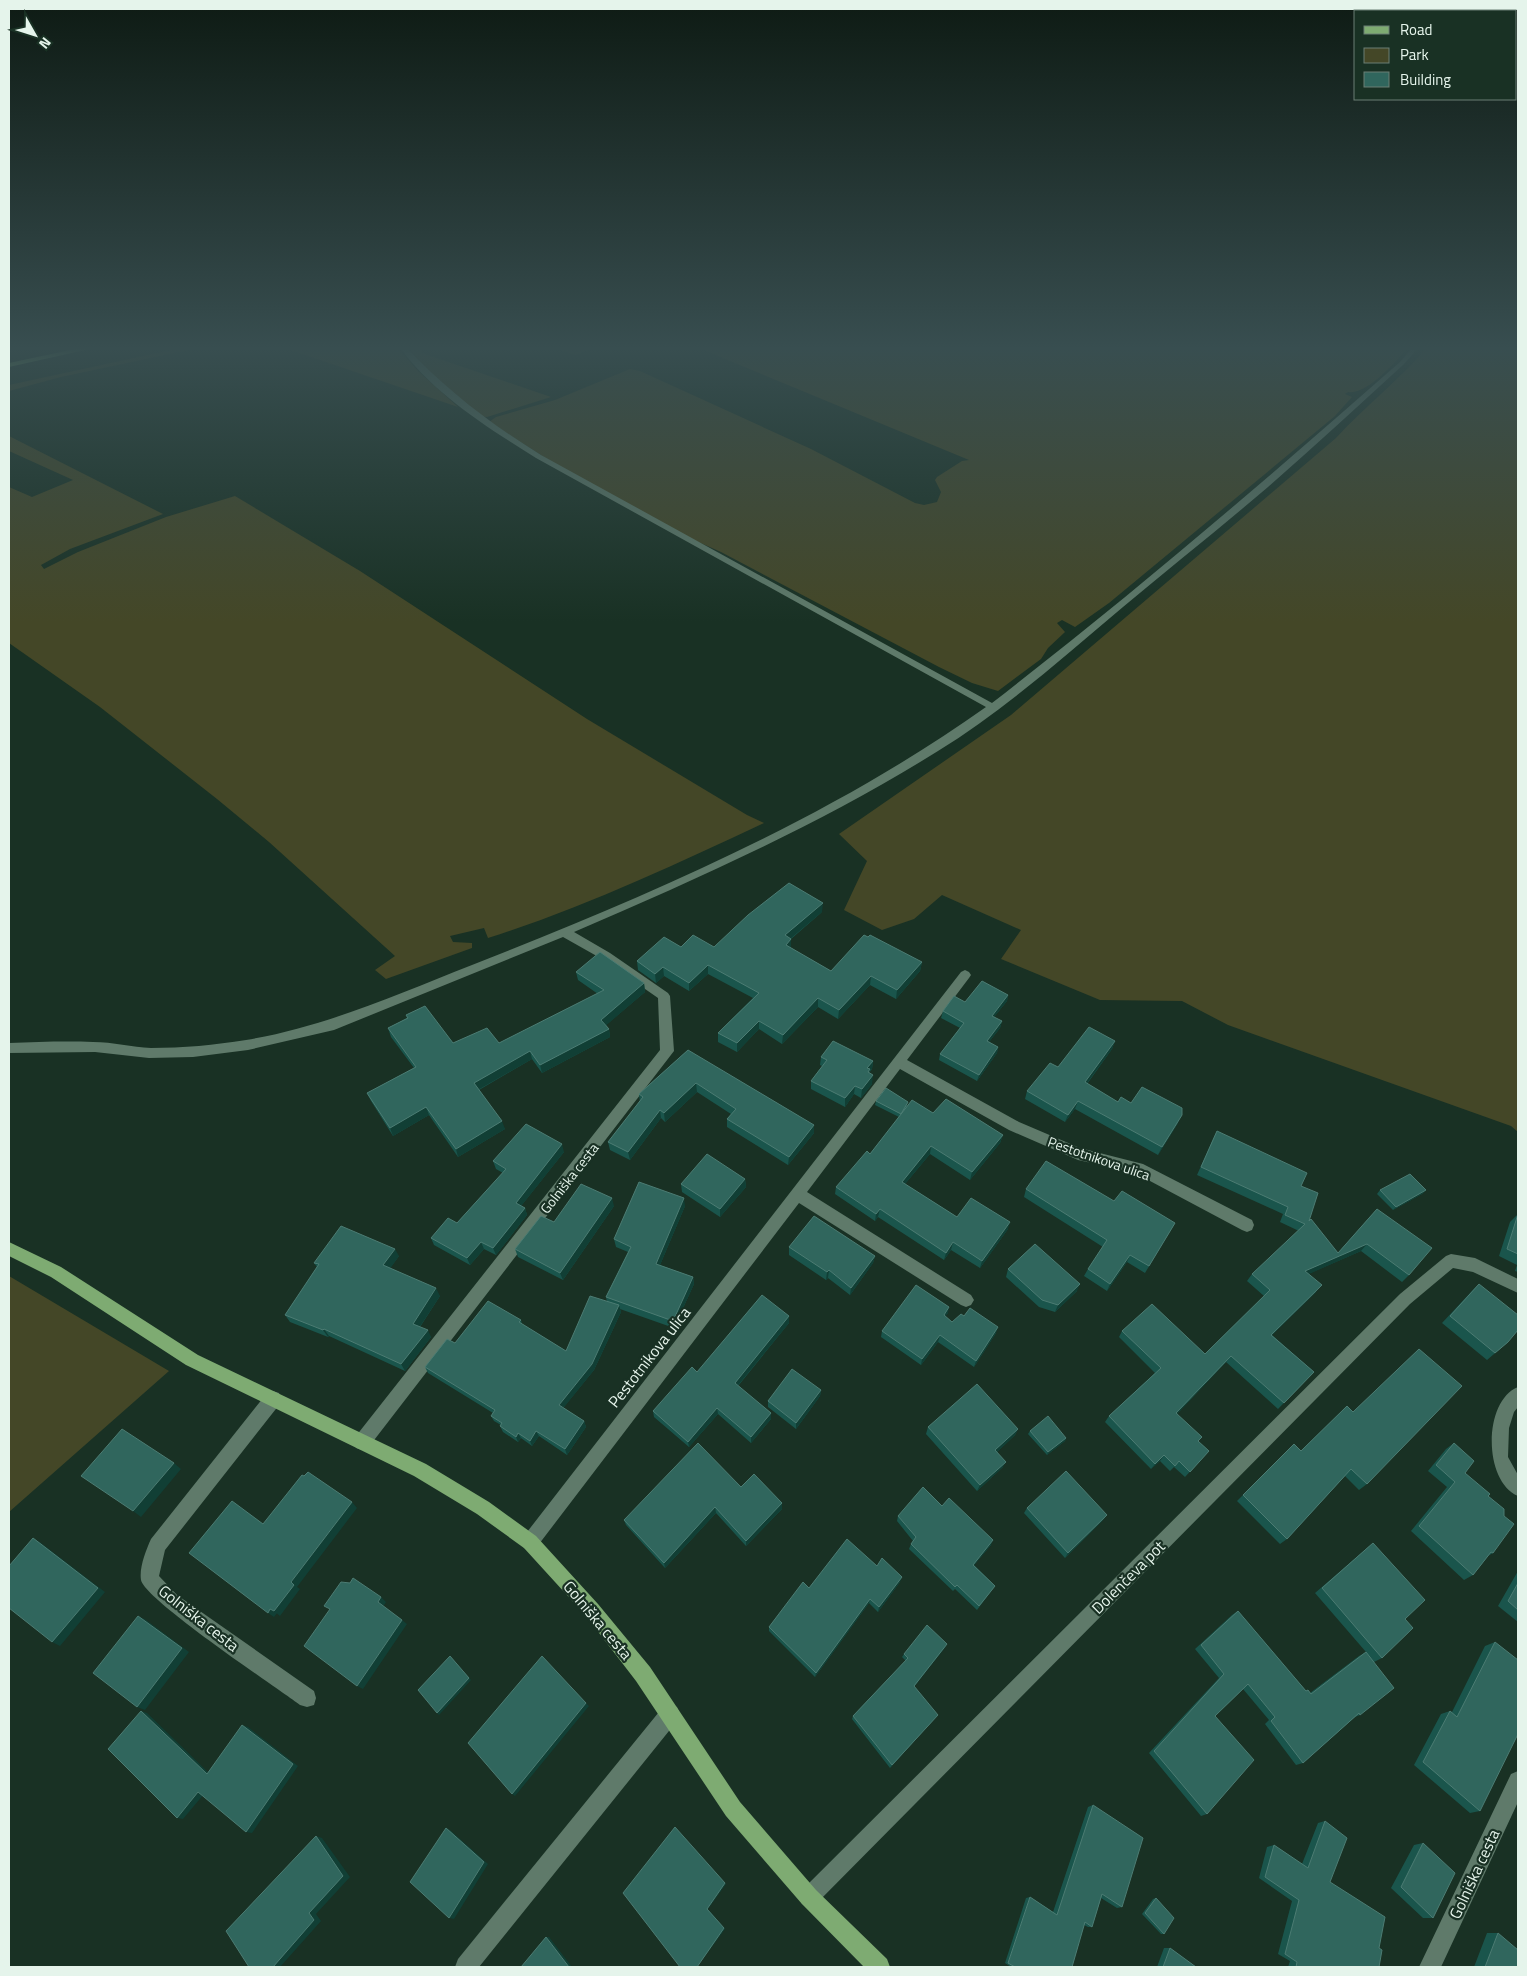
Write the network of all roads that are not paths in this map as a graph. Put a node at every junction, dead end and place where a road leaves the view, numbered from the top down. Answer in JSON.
{"nodes":[{"id":1,"x":508,"y":438,"type":"edge"},
{"id":2,"x":1318,"y":438,"type":"edge"},
{"id":3,"x":993,"y":707,"type":"junction"},
{"id":4,"x":564,"y":932,"type":"junction"},
{"id":5,"x":965,"y":975,"type":"dead end"},
{"id":6,"x":9,"y":1048,"type":"edge"},
{"id":7,"x":899,"y":1062,"type":"junction"},
{"id":8,"x":797,"y":1194,"type":"junction"},
{"id":9,"x":1247,"y":1225,"type":"dead end"},
{"id":10,"x":9,"y":1249,"type":"edge"},
{"id":11,"x":1518,"y":1286,"type":"edge"},
{"id":12,"x":966,"y":1300,"type":"dead end"},
{"id":13,"x":1518,"y":1395,"type":"edge"},
{"id":14,"x":273,"y":1399,"type":"junction"},
{"id":15,"x":362,"y":1442,"type":"junction"},
{"id":16,"x":1518,"y":1488,"type":"edge"},
{"id":17,"x":530,"y":1542,"type":"junction"},
{"id":18,"x":307,"y":1698,"type":"dead end"},
{"id":19,"x":670,"y":1714,"type":"junction"},
{"id":20,"x":1518,"y":1781,"type":"edge"},
{"id":21,"x":809,"y":1897,"type":"junction"},
{"id":22,"x":466,"y":1967,"type":"edge"},
{"id":23,"x":878,"y":1967,"type":"edge"},
{"id":24,"x":1430,"y":1967,"type":"edge"}],
"edges":[{"from":1,"to":3,"type":"street"},
{"from":2,"to":3,"type":"street"},
{"from":3,"to":4,"type":"street"},
{"from":4,"to":6,"type":"street"},
{"from":4,"to":15,"type":"street","name":"Golniška cesta"},
{"from":5,"to":7,"type":"street","name":"Pestotnikova ulica"},
{"from":7,"to":8,"type":"street","name":"Pestotnikova ulica"},
{"from":7,"to":9,"type":"street","name":"Pestotnikova ulica"},
{"from":8,"to":12,"type":"street"},
{"from":8,"to":17,"type":"street","name":"Pestotnikova ulica"},
{"from":10,"to":14,"type":"main road","name":"Golniška cesta"},
{"from":11,"to":21,"type":"street","name":"Dolenčeva pot"},
{"from":13,"to":16,"type":"street"},
{"from":14,"to":15,"type":"main road","name":"Golniška cesta"},
{"from":14,"to":18,"type":"street","name":"Golniška cesta"},
{"from":15,"to":17,"type":"main road","name":"Golniška cesta"},
{"from":17,"to":19,"type":"main road","name":"Golniška cesta"},
{"from":19,"to":21,"type":"main road","name":"Golniška cesta"},
{"from":19,"to":22,"type":"street"},
{"from":20,"to":24,"type":"street","name":"Golniška cesta"},
{"from":21,"to":23,"type":"main road","name":"Golniška cesta"}]}
